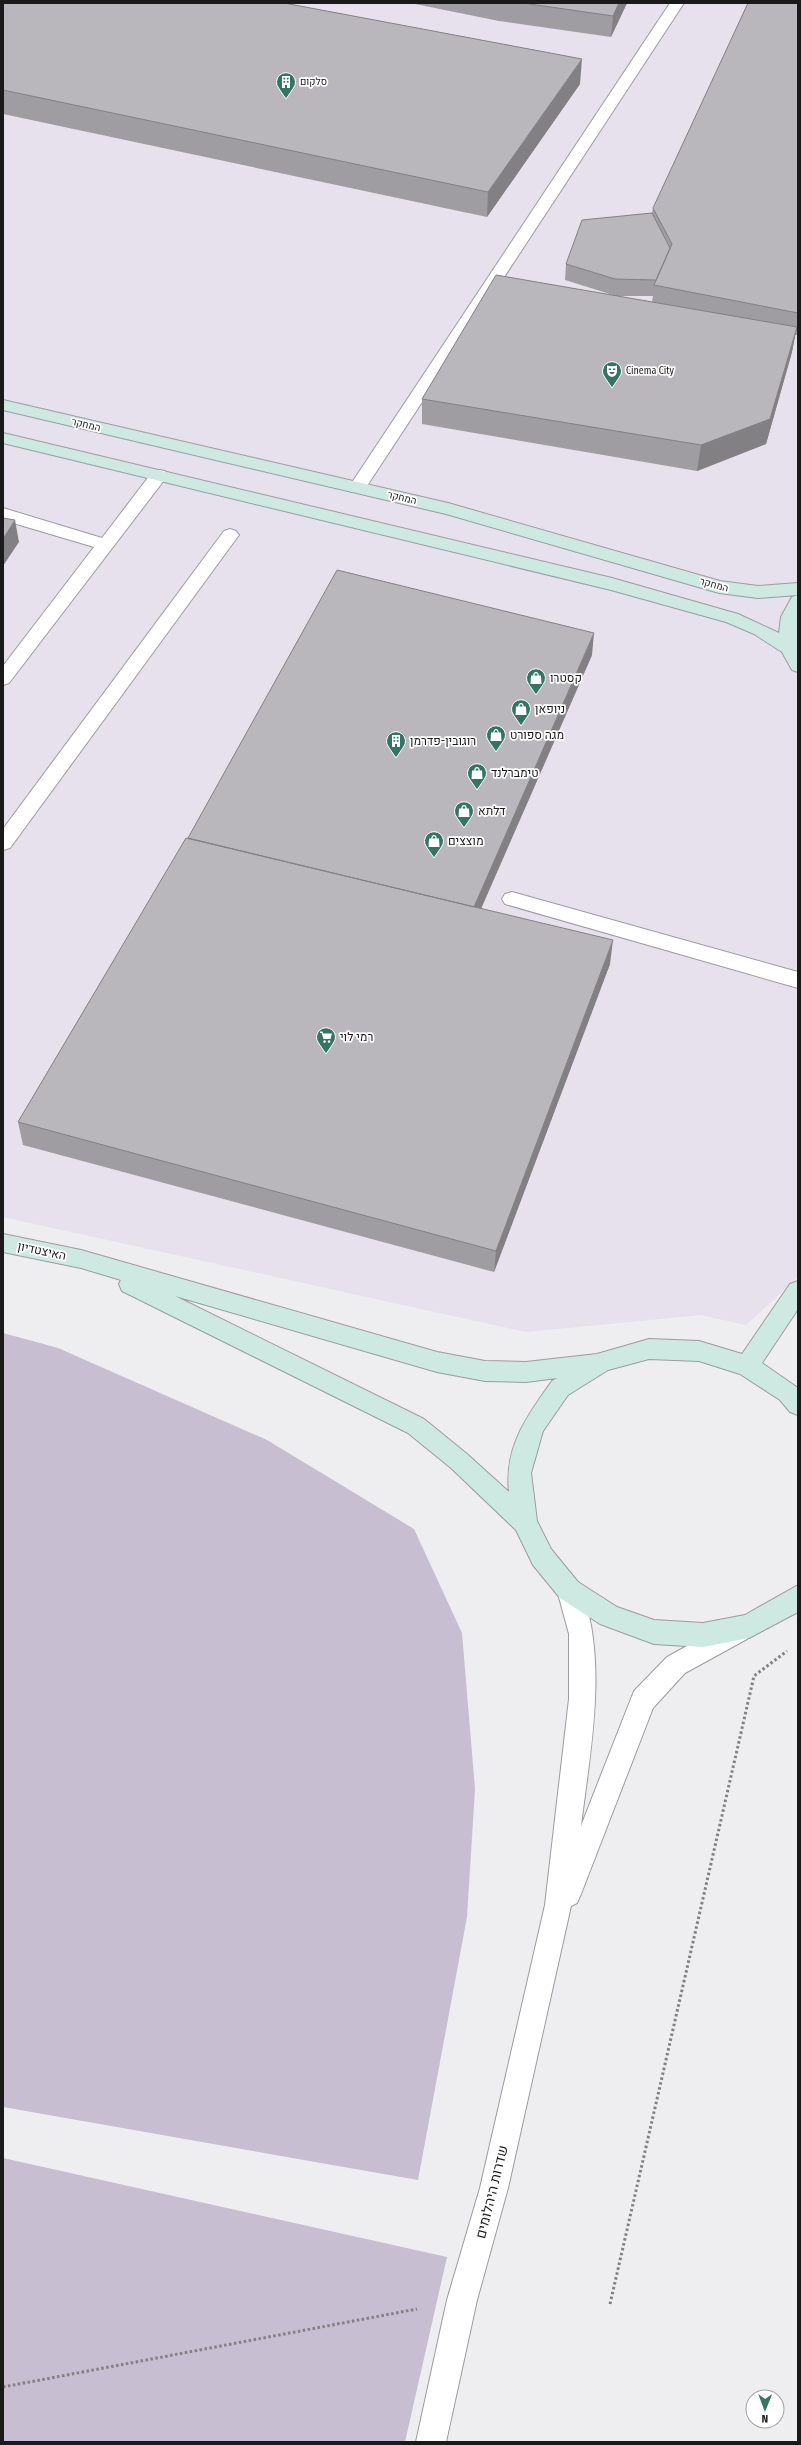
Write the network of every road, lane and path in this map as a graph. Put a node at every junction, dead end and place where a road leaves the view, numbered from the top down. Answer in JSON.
{"nodes":[{"id":1,"x":677,"y":3,"type":"edge"},
{"id":2,"x":3,"y":405,"type":"edge"},
{"id":3,"x":3,"y":438,"type":"edge"},
{"id":4,"x":159,"y":475,"type":"junction"},
{"id":5,"x":357,"y":488,"type":"junction"},
{"id":6,"x":3,"y":514,"type":"edge"},
{"id":7,"x":230,"y":535,"type":"dead end"},
{"id":8,"x":106,"y":544,"type":"junction"},
{"id":9,"x":798,"y":589,"type":"edge"},
{"id":10,"x":798,"y":602,"type":"edge"},
{"id":11,"x":789,"y":648,"type":"junction"},
{"id":12,"x":798,"y":666,"type":"edge"},
{"id":13,"x":3,"y":679,"type":"edge"},
{"id":14,"x":3,"y":843,"type":"edge"},
{"id":15,"x":512,"y":899,"type":"dead end"},
{"id":16,"x":798,"y":980,"type":"edge"},
{"id":17,"x":3,"y":1243,"type":"edge"},
{"id":18,"x":81,"y":1259,"type":"junction"},
{"id":19,"x":798,"y":1292,"type":"edge"},
{"id":20,"x":602,"y":1362,"type":"junction"},
{"id":21,"x":747,"y":1366,"type":"junction"},
{"id":22,"x":798,"y":1405,"type":"edge"},
{"id":23,"x":525,"y":1522,"type":"junction"},
{"id":24,"x":569,"y":1590,"type":"junction"},
{"id":25,"x":798,"y":1596,"type":"edge"},
{"id":26,"x":749,"y":1626,"type":"junction"},
{"id":27,"x":792,"y":1647,"type":"dead end"},
{"id":28,"x":549,"y":1942,"type":"junction"},
{"id":29,"x":462,"y":2300,"type":"junction"},
{"id":30,"x":610,"y":2304,"type":"dead end"},
{"id":31,"x":3,"y":2387,"type":"edge"},
{"id":32,"x":431,"y":2442,"type":"edge"}],
"edges":[{"from":1,"to":5,"type":"street"},
{"from":2,"to":5,"type":"street","name":"המחקר"},
{"from":3,"to":4,"type":"street"},
{"from":4,"to":8,"type":"street"},
{"from":4,"to":11,"type":"street"},
{"from":5,"to":9,"type":"street","name":"המחקר"},
{"from":6,"to":8,"type":"street"},
{"from":7,"to":14,"type":"street"},
{"from":8,"to":13,"type":"street"},
{"from":10,"to":11,"type":"street"},
{"from":11,"to":12,"type":"street"},
{"from":15,"to":16,"type":"street"},
{"from":17,"to":18,"type":"street","name":"האיצטדיון"},
{"from":18,"to":20,"type":"street"},
{"from":18,"to":23,"type":"street"},
{"from":19,"to":21,"type":"street"},
{"from":20,"to":21,"type":"street"},
{"from":20,"to":23,"type":"street"},
{"from":21,"to":22,"type":"street"},
{"from":23,"to":24,"type":"street"},
{"from":24,"to":26,"type":"street"},
{"from":24,"to":28,"type":"street"},
{"from":25,"to":26,"type":"street"},
{"from":26,"to":28,"type":"street"},
{"from":27,"to":30,"type":"path"},
{"from":28,"to":29,"type":"street","name":"שדרות היהלומים"},
{"from":29,"to":31,"type":"path"},
{"from":29,"to":32,"type":"street","name":"שדרות היהלומים"}]}
